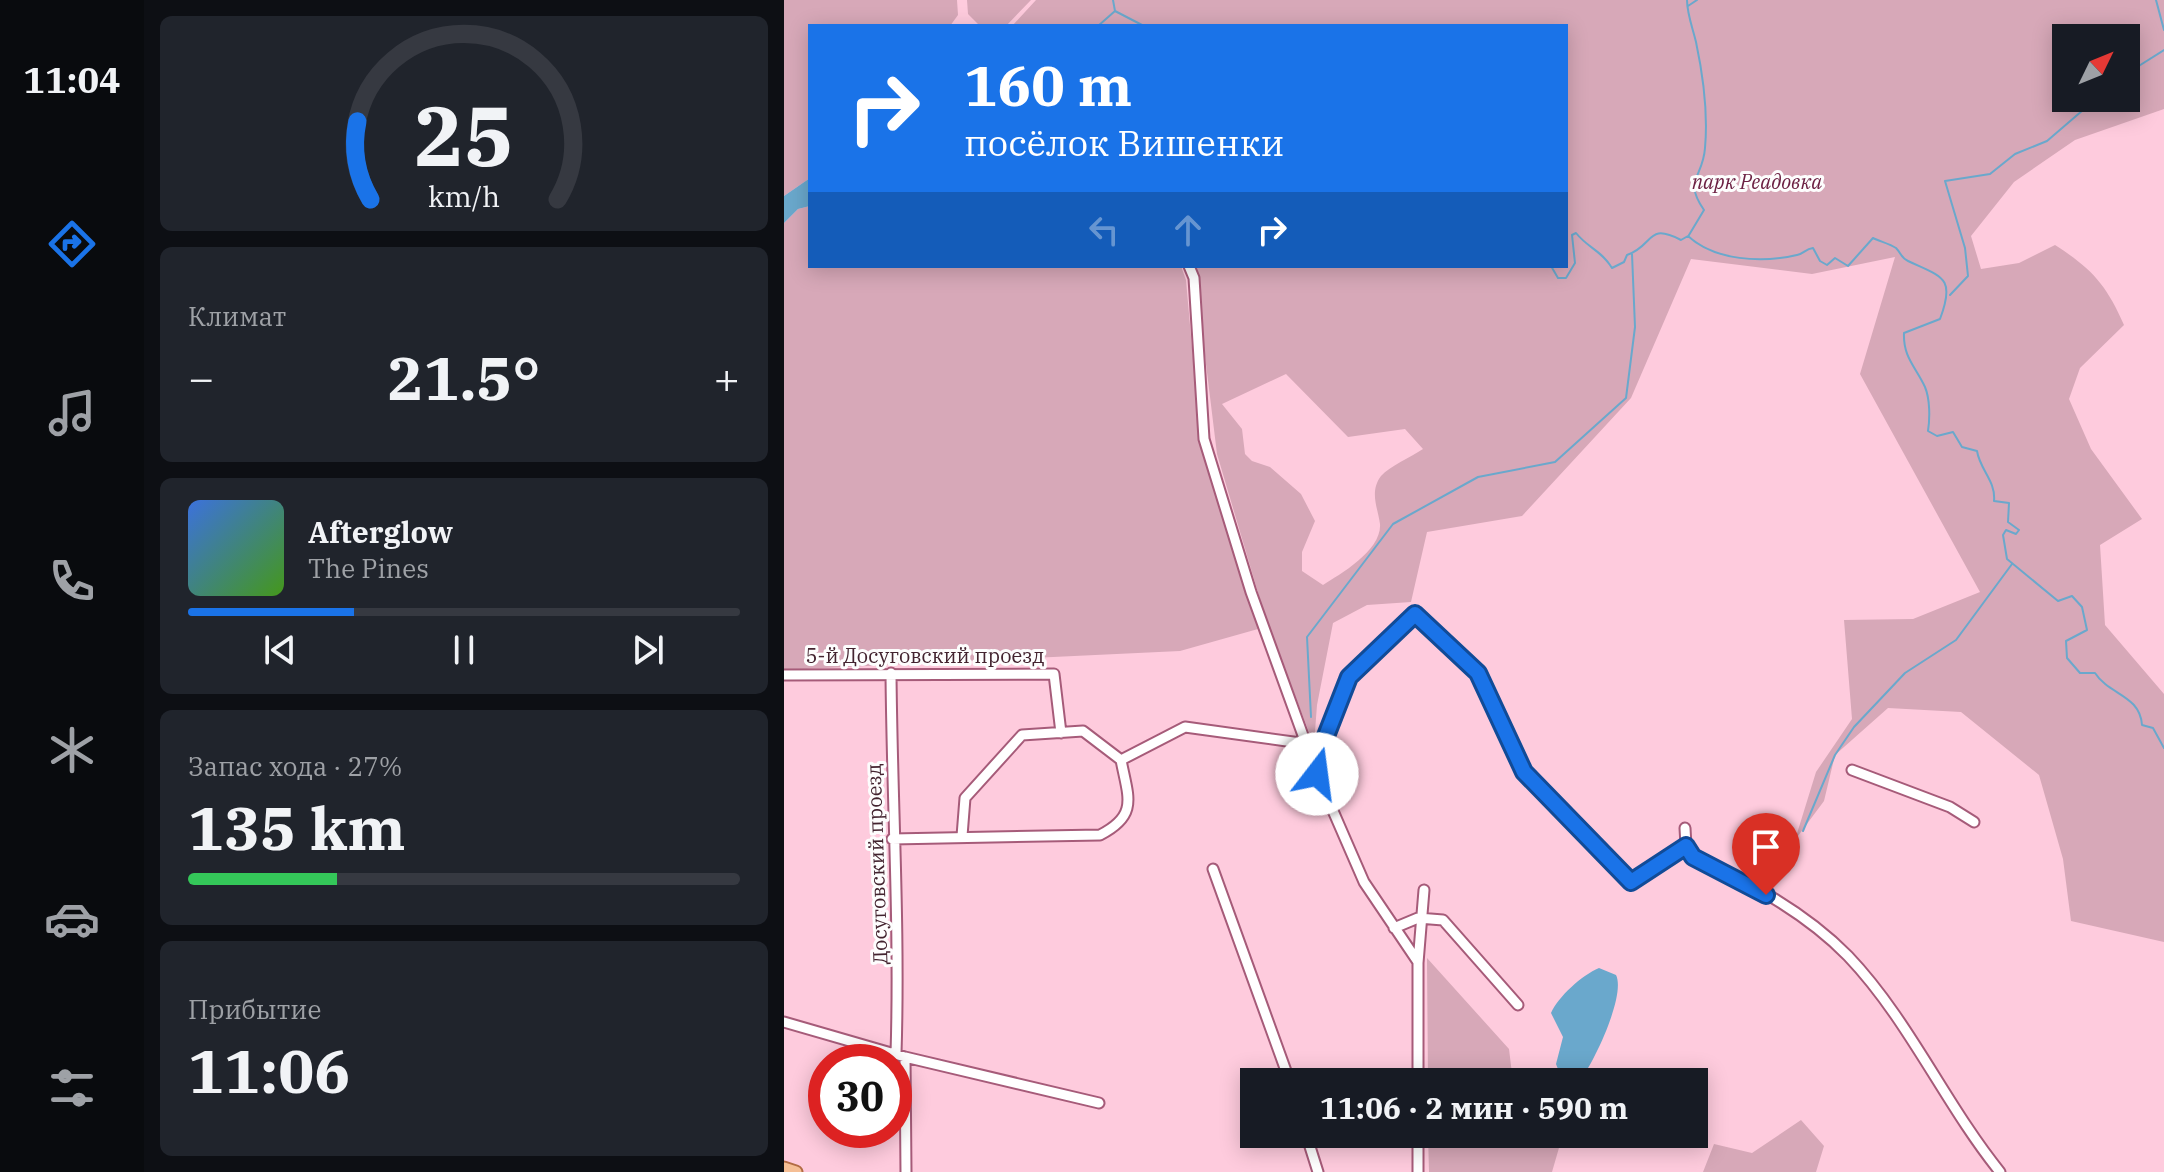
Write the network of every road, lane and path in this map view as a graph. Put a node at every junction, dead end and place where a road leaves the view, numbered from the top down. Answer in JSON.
{"nodes":[{"id":1,"x":1190,"y":268,"type":"edge"},
{"id":2,"x":891,"y":673,"type":"junction"},
{"id":3,"x":784,"y":675,"type":"edge"},
{"id":4,"x":1061,"y":733,"type":"junction"},
{"id":5,"x":1308,"y":744,"type":"junction"},
{"id":6,"x":1121,"y":760,"type":"junction"},
{"id":7,"x":1852,"y":770,"type":"dead end"},
{"id":8,"x":1317,"y":774,"type":"junction"},
{"id":9,"x":1974,"y":822,"type":"dead end"},
{"id":10,"x":1685,"y":828,"type":"dead end"},
{"id":11,"x":962,"y":836,"type":"junction"},
{"id":12,"x":892,"y":839,"type":"junction"},
{"id":13,"x":1686,"y":846,"type":"junction"},
{"id":14,"x":1213,"y":869,"type":"dead end"},
{"id":15,"x":1424,"y":890,"type":"dead end"},
{"id":16,"x":1421,"y":918,"type":"junction"},
{"id":17,"x":1394,"y":928,"type":"junction"},
{"id":18,"x":1418,"y":963,"type":"junction"},
{"id":19,"x":1518,"y":1005,"type":"dead end"},
{"id":20,"x":784,"y":1022,"type":"edge"},
{"id":21,"x":859,"y":1044,"type":"edge"},
{"id":22,"x":900,"y":1044,"type":"edge"},
{"id":23,"x":912,"y":1059,"type":"edge"},
{"id":24,"x":1285,"y":1068,"type":"edge"},
{"id":25,"x":1418,"y":1068,"type":"edge"},
{"id":26,"x":1099,"y":1103,"type":"dead end"},
{"id":27,"x":905,"y":1148,"type":"edge"},
{"id":28,"x":1310,"y":1148,"type":"edge"},
{"id":29,"x":1418,"y":1148,"type":"edge"},
{"id":30,"x":784,"y":1168,"type":"edge"},
{"id":31,"x":796,"y":1172,"type":"edge"},
{"id":32,"x":906,"y":1172,"type":"edge"},
{"id":33,"x":1318,"y":1172,"type":"edge"},
{"id":34,"x":1418,"y":1172,"type":"edge"},
{"id":35,"x":2000,"y":1172,"type":"edge"}],
"edges":[{"from":1,"to":5,"type":"street"},
{"from":2,"to":3,"type":"street","name":"5-й Досуговский проезд"},
{"from":2,"to":4,"type":"street","name":"5-й Досуговский проезд"},
{"from":2,"to":12,"type":"street","name":"Досуговский проезд"},
{"from":4,"to":6,"type":"street"},
{"from":4,"to":11,"type":"street"},
{"from":5,"to":6,"type":"street"},
{"from":5,"to":8,"type":"street"},
{"from":6,"to":11,"type":"street"},
{"from":7,"to":9,"type":"street"},
{"from":8,"to":13,"type":"street"},
{"from":8,"to":17,"type":"street"},
{"from":10,"to":13,"type":"street"},
{"from":11,"to":12,"type":"street"},
{"from":12,"to":22,"type":"street","name":"Досуговский проезд"},
{"from":13,"to":35,"type":"street"},
{"from":14,"to":24,"type":"street"},
{"from":15,"to":16,"type":"street"},
{"from":16,"to":17,"type":"street"},
{"from":16,"to":18,"type":"street"},
{"from":16,"to":19,"type":"street"},
{"from":17,"to":18,"type":"street"},
{"from":18,"to":25,"type":"street"},
{"from":20,"to":21,"type":"street"},
{"from":23,"to":26,"type":"street"},
{"from":27,"to":32,"type":"street","name":"Досуговский проезд"},
{"from":28,"to":33,"type":"street"},
{"from":29,"to":34,"type":"street"},
{"from":30,"to":31,"type":"main road"}]}
